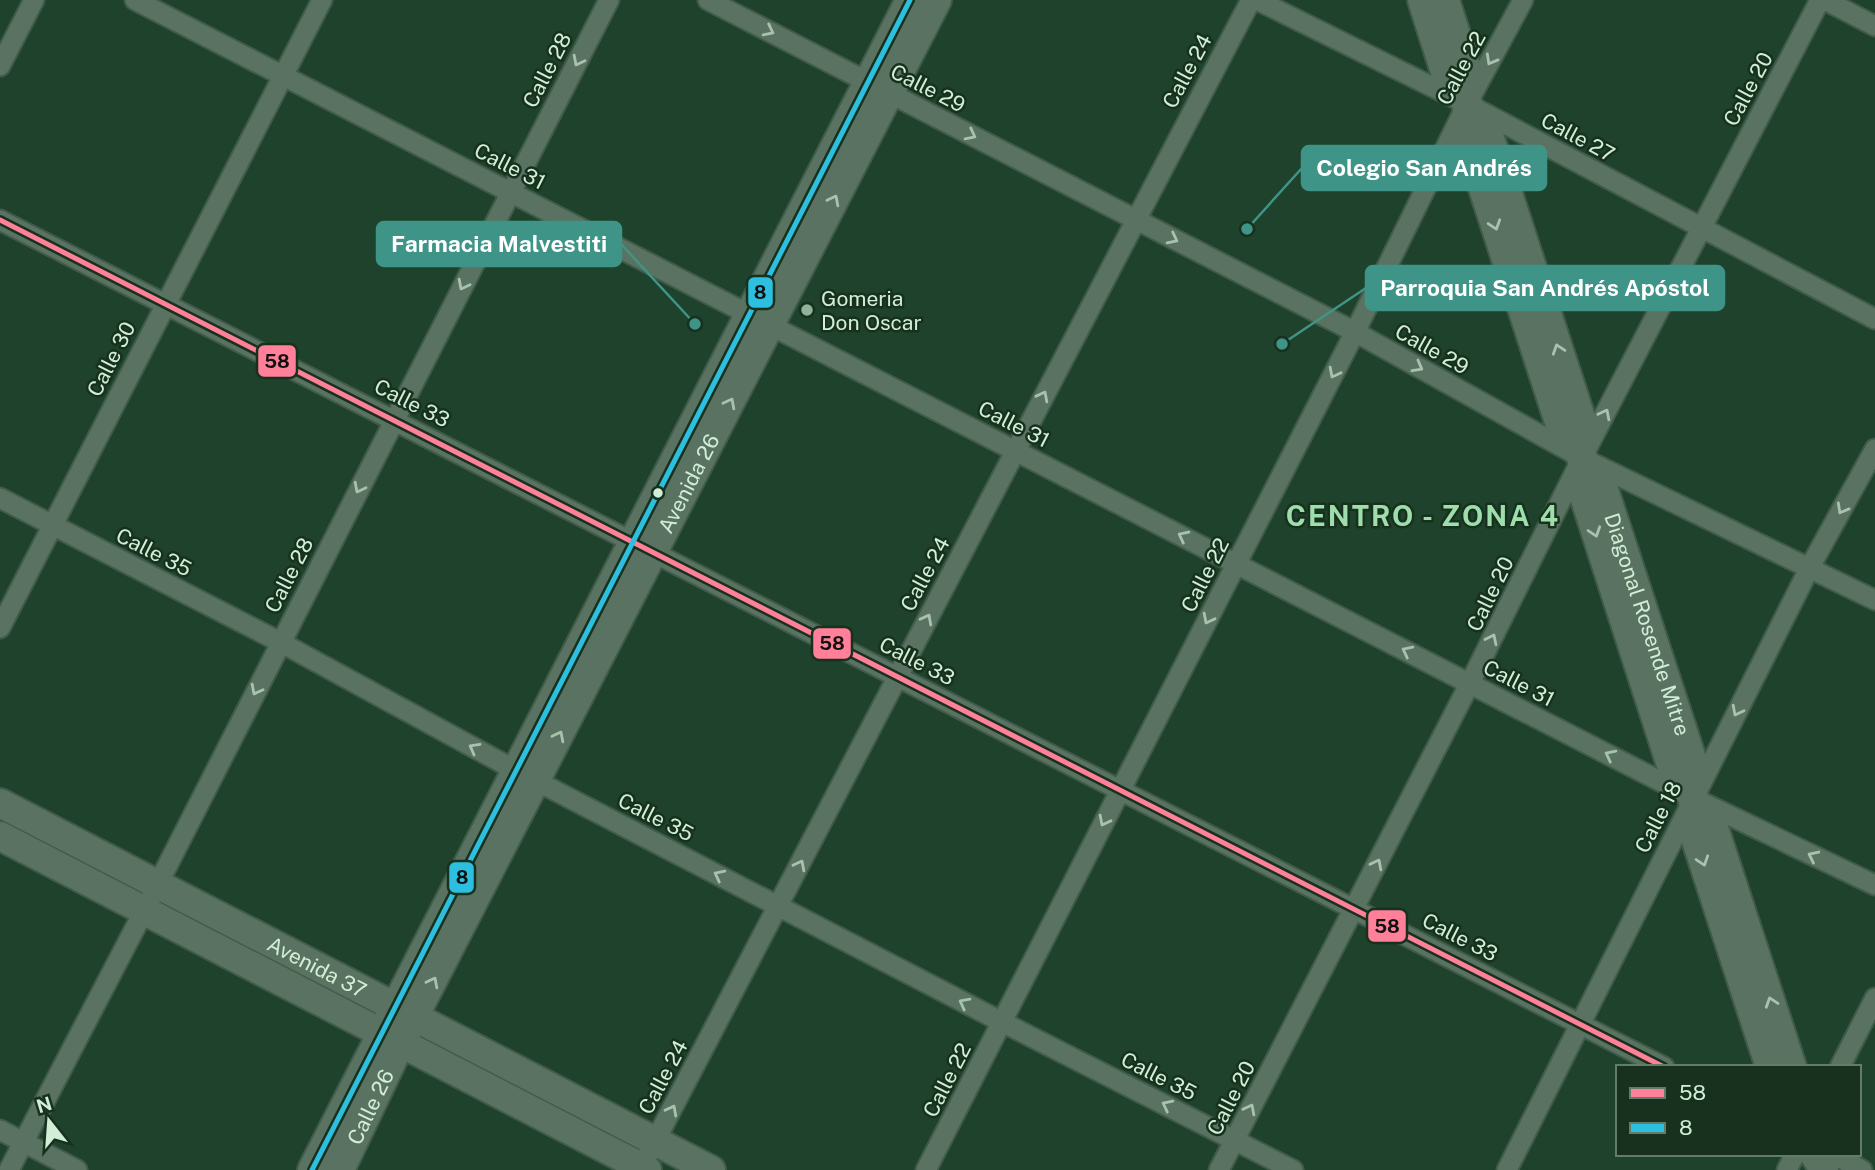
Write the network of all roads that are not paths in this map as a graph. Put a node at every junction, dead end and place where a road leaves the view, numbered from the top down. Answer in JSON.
{"nodes":[{"id":1,"x":34,"y":0,"type":"edge"},
{"id":2,"x":135,"y":0,"type":"edge"},
{"id":3,"x":322,"y":0,"type":"edge"},
{"id":4,"x":609,"y":0,"type":"edge"},
{"id":5,"x":708,"y":0,"type":"edge"},
{"id":6,"x":911,"y":0,"type":"edge"},
{"id":7,"x":937,"y":0,"type":"edge"},
{"id":8,"x":1251,"y":0,"type":"edge"},
{"id":9,"x":1257,"y":0,"type":"edge"},
{"id":10,"x":1422,"y":0,"type":"edge"},
{"id":11,"x":1445,"y":0,"type":"edge"},
{"id":12,"x":1523,"y":0,"type":"edge"},
{"id":13,"x":1820,"y":0,"type":"edge"},
{"id":14,"x":1825,"y":0,"type":"edge"},
{"id":15,"x":1875,"y":26,"type":"edge"},
{"id":16,"x":0,"y":66,"type":"edge"},
{"id":17,"x":283,"y":76,"type":"junction"},
{"id":18,"x":878,"y":88,"type":"junction"},
{"id":19,"x":1467,"y":104,"type":"junction"},
{"id":20,"x":510,"y":192,"type":"junction"},
{"id":21,"x":1135,"y":219,"type":"junction"},
{"id":22,"x":0,"y":220,"type":"edge"},
{"id":23,"x":1701,"y":228,"type":"junction"},
{"id":24,"x":166,"y":303,"type":"junction"},
{"id":25,"x":760,"y":319,"type":"junction"},
{"id":26,"x":1875,"y":320,"type":"edge"},
{"id":27,"x":1355,"y":332,"type":"junction"},
{"id":28,"x":394,"y":419,"type":"junction"},
{"id":29,"x":1875,"y":449,"type":"edge"},
{"id":30,"x":1015,"y":450,"type":"junction"},
{"id":31,"x":1583,"y":458,"type":"junction"},
{"id":32,"x":0,"y":498,"type":"edge"},
{"id":33,"x":51,"y":524,"type":"junction"},
{"id":34,"x":643,"y":546,"type":"junction"},
{"id":35,"x":1237,"y":564,"type":"junction"},
{"id":36,"x":1810,"y":567,"type":"junction"},
{"id":37,"x":1875,"y":600,"type":"edge"},
{"id":38,"x":0,"y":628,"type":"edge"},
{"id":39,"x":281,"y":642,"type":"junction"},
{"id":40,"x":898,"y":676,"type":"junction"},
{"id":41,"x":1470,"y":683,"type":"junction"},
{"id":42,"x":526,"y":776,"type":"junction"},
{"id":43,"x":1120,"y":790,"type":"junction"},
{"id":44,"x":1693,"y":798,"type":"junction"},
{"id":45,"x":0,"y":803,"type":"edge"},
{"id":46,"x":0,"y":836,"type":"edge"},
{"id":47,"x":158,"y":884,"type":"junction"},
{"id":48,"x":1875,"y":885,"type":"edge"},
{"id":49,"x":779,"y":906,"type":"junction"},
{"id":50,"x":1353,"y":909,"type":"junction"},
{"id":51,"x":145,"y":910,"type":"junction"},
{"id":52,"x":1875,"y":998,"type":"edge"},
{"id":53,"x":404,"y":1012,"type":"junction"},
{"id":54,"x":1002,"y":1022,"type":"junction"},
{"id":55,"x":1580,"y":1024,"type":"junction"},
{"id":56,"x":391,"y":1037,"type":"junction"},
{"id":57,"x":1660,"y":1065,"type":"edge"},
{"id":58,"x":1769,"y":1065,"type":"edge"},
{"id":59,"x":1791,"y":1065,"type":"edge"},
{"id":60,"x":1841,"y":1065,"type":"edge"},
{"id":61,"x":0,"y":1130,"type":"edge"},
{"id":62,"x":1235,"y":1139,"type":"junction"},
{"id":63,"x":655,"y":1141,"type":"junction"},
{"id":64,"x":24,"y":1143,"type":"junction"},
{"id":65,"x":1837,"y":1156,"type":"edge"},
{"id":66,"x":643,"y":1169,"type":"edge"},
{"id":67,"x":9,"y":1170,"type":"edge"},
{"id":68,"x":77,"y":1170,"type":"edge"},
{"id":69,"x":312,"y":1170,"type":"edge"},
{"id":70,"x":340,"y":1170,"type":"edge"},
{"id":71,"x":711,"y":1170,"type":"edge"},
{"id":72,"x":926,"y":1170,"type":"edge"},
{"id":73,"x":1219,"y":1170,"type":"edge"},
{"id":74,"x":1293,"y":1170,"type":"edge"},
{"id":75,"x":1507,"y":1170,"type":"edge"},
{"id":76,"x":1862,"y":1170,"type":"edge"}],
"edges":[{"from":1,"to":16,"type":"street"},
{"from":2,"to":17,"type":"street","name":"Calle 31"},
{"from":3,"to":17,"type":"street","name":"Calle 30"},
{"from":4,"to":20,"type":"street","name":"Calle 28","one_way":true},
{"from":5,"to":18,"type":"street","name":"Calle 29","one_way":true},
{"from":6,"to":18,"type":"main road","name":"Avenida 26"},
{"from":7,"to":18,"type":"main road","name":"Avenida 26"},
{"from":8,"to":21,"type":"street","name":"Calle 24"},
{"from":9,"to":19,"type":"street","name":"Calle 27"},
{"from":10,"to":19,"type":"main road"},
{"from":11,"to":19,"type":"main road"},
{"from":12,"to":19,"type":"street","name":"Calle 22","one_way":true},
{"from":13,"to":23,"type":"street","name":"Calle 20"},
{"from":14,"to":15,"type":"street"},
{"from":17,"to":20,"type":"street","name":"Calle 31"},
{"from":17,"to":24,"type":"street","name":"Calle 30"},
{"from":18,"to":21,"type":"street","name":"Calle 29","one_way":true},
{"from":18,"to":25,"type":"main road","name":"Avenida 26"},
{"from":19,"to":23,"type":"street","name":"Calle 27"},
{"from":19,"to":27,"type":"street","name":"Calle 22"},
{"from":19,"to":31,"type":"main road"},
{"from":20,"to":25,"type":"street","name":"Calle 31"},
{"from":20,"to":28,"type":"street","name":"Calle 28","one_way":true},
{"from":21,"to":27,"type":"street","name":"Calle 29","one_way":true},
{"from":30,"to":21,"type":"street","name":"Calle 24","one_way":true},
{"from":22,"to":24,"type":"street","name":"Calle 33"},
{"from":23,"to":26,"type":"street","name":"Calle 27"},
{"from":31,"to":23,"type":"street","name":"Calle 20","one_way":true},
{"from":24,"to":28,"type":"street","name":"Calle 33"},
{"from":24,"to":33,"type":"street","name":"Calle 30"},
{"from":25,"to":30,"type":"street","name":"Calle 31"},
{"from":25,"to":34,"type":"main road","name":"Avenida 26"},
{"from":27,"to":31,"type":"street","name":"Calle 29","one_way":true},
{"from":27,"to":35,"type":"street","name":"Calle 22","one_way":true},
{"from":28,"to":34,"type":"street","name":"Calle 33"},
{"from":28,"to":39,"type":"street","name":"Calle 28","one_way":true},
{"from":29,"to":36,"type":"street","name":"Calle 18","one_way":true},
{"from":35,"to":30,"type":"street","name":"Calle 31","one_way":true},
{"from":40,"to":30,"type":"street","name":"Calle 24","one_way":true},
{"from":31,"to":36,"type":"street","name":"Calle 29"},
{"from":41,"to":31,"type":"street","name":"Calle 20","one_way":true},
{"from":31,"to":44,"type":"main road","name":"Diagonal Rosende Mitre"},
{"from":32,"to":33,"type":"street","name":"Calle 35"},
{"from":33,"to":38,"type":"street","name":"Calle 30"},
{"from":33,"to":39,"type":"street","name":"Calle 35"},
{"from":34,"to":40,"type":"street","name":"Calle 33"},
{"from":34,"to":42,"type":"main road","name":"Avenida 26"},
{"from":41,"to":35,"type":"street","name":"Calle 31","one_way":true},
{"from":35,"to":43,"type":"street","name":"Calle 22","one_way":true},
{"from":36,"to":37,"type":"street","name":"Calle 29"},
{"from":36,"to":44,"type":"street","name":"Calle 18","one_way":true},
{"from":42,"to":39,"type":"street","name":"Calle 35","one_way":true},
{"from":39,"to":47,"type":"street","name":"Calle 28","one_way":true},
{"from":40,"to":43,"type":"street","name":"Calle 33"},
{"from":49,"to":40,"type":"street","name":"Calle 24","one_way":true},
{"from":44,"to":41,"type":"street","name":"Calle 31","one_way":true},
{"from":50,"to":41,"type":"street","name":"Calle 20","one_way":true},
{"from":49,"to":42,"type":"street","name":"Calle 35","one_way":true},
{"from":42,"to":53,"type":"main road","name":"Avenida 26"},
{"from":43,"to":50,"type":"street","name":"Calle 33"},
{"from":43,"to":54,"type":"street","name":"Calle 22","one_way":true},
{"from":48,"to":44,"type":"street","name":"Calle 31","one_way":true},
{"from":44,"to":55,"type":"street","name":"Calle 18"},
{"from":44,"to":58,"type":"main road","one_way":true},
{"from":59,"to":44,"type":"main road","name":"Diagonal Rosende Mitre","one_way":true},
{"from":45,"to":47,"type":"main road","name":"Avenida 37"},
{"from":46,"to":51,"type":"main road","name":"Avenida 37"},
{"from":47,"to":51,"type":"street","name":"Calle 28"},
{"from":47,"to":53,"type":"main road","name":"Avenida 37"},
{"from":54,"to":49,"type":"street","name":"Calle 35","one_way":true},
{"from":63,"to":49,"type":"street","name":"Calle 24","one_way":true},
{"from":50,"to":55,"type":"street","name":"Calle 33"},
{"from":62,"to":50,"type":"street","name":"Calle 20","one_way":true},
{"from":51,"to":56,"type":"main road","name":"Avenida 37"},
{"from":51,"to":64,"type":"street","name":"Calle 28"},
{"from":52,"to":60,"type":"street"},
{"from":53,"to":56,"type":"main road","name":"Avenida 26"},
{"from":53,"to":63,"type":"main road","name":"Avenida 37"},
{"from":62,"to":54,"type":"street","name":"Calle 35","one_way":true},
{"from":54,"to":72,"type":"street","name":"Calle 22"},
{"from":55,"to":57,"type":"street","name":"Calle 33"},
{"from":55,"to":75,"type":"street","name":"Calle 18"},
{"from":56,"to":66,"type":"main road","name":"Avenida 37"},
{"from":56,"to":69,"type":"main road","name":"Calle 26"},
{"from":56,"to":70,"type":"main road","name":"Calle 26"},
{"from":61,"to":64,"type":"street"},
{"from":62,"to":73,"type":"street","name":"Calle 20"},
{"from":62,"to":74,"type":"street","name":"Calle 35"},
{"from":63,"to":66,"type":"street","name":"Calle 24"},
{"from":63,"to":71,"type":"main road","name":"Avenida 37"},
{"from":64,"to":67,"type":"street","name":"Calle 28"},
{"from":64,"to":68,"type":"street"},
{"from":65,"to":76,"type":"street"}]}
